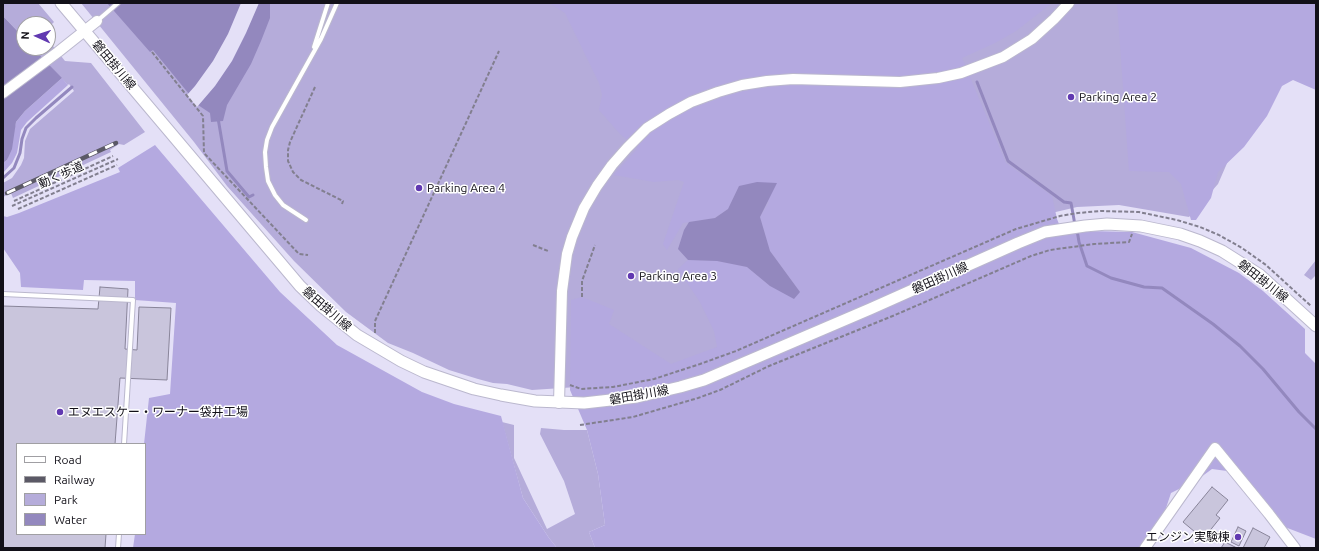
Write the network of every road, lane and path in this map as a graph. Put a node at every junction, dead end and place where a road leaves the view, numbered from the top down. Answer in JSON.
{"nodes":[{"id":1,"x":61,"y":3,"type":"edge"},
{"id":2,"x":118,"y":3,"type":"edge"},
{"id":3,"x":328,"y":3,"type":"edge"},
{"id":4,"x":338,"y":3,"type":"edge"},
{"id":5,"x":1069,"y":3,"type":"edge"},
{"id":6,"x":97,"y":21,"type":"joint"},
{"id":7,"x":85,"y":31,"type":"junction"},
{"id":8,"x":499,"y":51,"type":"dead end"},
{"id":9,"x":152,"y":52,"type":"dead end"},
{"id":10,"x":311,"y":55,"type":"junction"},
{"id":11,"x":315,"y":87,"type":"dead end"},
{"id":12,"x":3,"y":93,"type":"edge"},
{"id":13,"x":113,"y":156,"type":"dead end"},
{"id":14,"x":118,"y":159,"type":"dead end"},
{"id":15,"x":117,"y":165,"type":"dead end"},
{"id":16,"x":14,"y":201,"type":"dead end"},
{"id":17,"x":342,"y":204,"type":"dead end"},
{"id":18,"x":12,"y":206,"type":"dead end"},
{"id":19,"x":18,"y":209,"type":"dead end"},
{"id":20,"x":306,"y":220,"type":"dead end"},
{"id":21,"x":1135,"y":226,"type":"junction"},
{"id":22,"x":533,"y":245,"type":"dead end"},
{"id":23,"x":595,"y":245,"type":"dead end"},
{"id":24,"x":548,"y":251,"type":"dead end"},
{"id":25,"x":308,"y":255,"type":"dead end"},
{"id":26,"x":3,"y":294,"type":"edge"},
{"id":27,"x":582,"y":297,"type":"dead end"},
{"id":28,"x":1311,"y":306,"type":"dead end"},
{"id":29,"x":1316,"y":326,"type":"edge"},
{"id":30,"x":375,"y":337,"type":"dead end"},
{"id":31,"x":568,"y":384,"type":"dead end"},
{"id":32,"x":559,"y":403,"type":"junction"},
{"id":33,"x":580,"y":425,"type":"dead end"},
{"id":34,"x":124,"y":443,"type":"edge"},
{"id":35,"x":119,"y":535,"type":"edge"},
{"id":36,"x":118,"y":548,"type":"edge"},
{"id":37,"x":1145,"y":548,"type":"edge"},
{"id":38,"x":1295,"y":548,"type":"edge"}],
"edges":[{"from":1,"to":7,"type":"main road","name":"磐田掛川線"},
{"from":2,"to":6,"type":"lane"},
{"from":3,"to":10,"type":"lane"},
{"from":4,"to":10,"type":"lane"},
{"from":5,"to":32,"type":"street"},
{"from":6,"to":7,"type":"street"},
{"from":7,"to":12,"type":"street"},
{"from":7,"to":32,"type":"main road","name":"磐田掛川線"},
{"from":8,"to":30,"type":"path"},
{"from":9,"to":25,"type":"path"},
{"from":10,"to":20,"type":"lane"},
{"from":11,"to":17,"type":"path"},
{"from":13,"to":16,"type":"path"},
{"from":14,"to":18,"type":"path","name":"動く歩道"},
{"from":15,"to":19,"type":"path"},
{"from":21,"to":29,"type":"main road","name":"磐田掛川線"},
{"from":21,"to":32,"type":"main road","name":"磐田掛川線"},
{"from":21,"to":33,"type":"path"},
{"from":22,"to":24,"type":"path"},
{"from":23,"to":27,"type":"path"},
{"from":26,"to":34,"type":"lane"},
{"from":28,"to":31,"type":"path"},
{"from":35,"to":36,"type":"lane"},
{"from":37,"to":38,"type":"street"}]}
